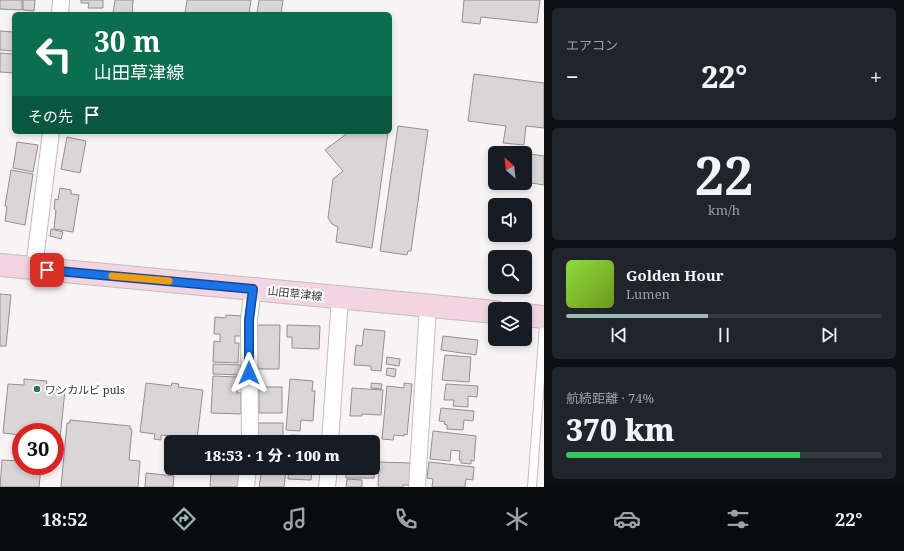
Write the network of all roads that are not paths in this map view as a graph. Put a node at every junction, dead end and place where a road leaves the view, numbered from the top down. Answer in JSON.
{"nodes":[{"id":1,"x":61,"y":0,"type":"edge"},
{"id":2,"x":60,"y":12,"type":"edge"},
{"id":3,"x":51,"y":134,"type":"edge"},
{"id":4,"x":0,"y":265,"type":"edge"},
{"id":5,"x":34,"y":268,"type":"junction"},
{"id":6,"x":253,"y":289,"type":"junction"},
{"id":7,"x":340,"y":298,"type":"junction"},
{"id":8,"x":428,"y":306,"type":"junction"},
{"id":9,"x":488,"y":311,"type":"edge"},
{"id":10,"x":532,"y":316,"type":"edge"},
{"id":11,"x":544,"y":317,"type":"edge"},
{"id":12,"x":544,"y":325,"type":"edge"},
{"id":13,"x":250,"y":435,"type":"edge"},
{"id":14,"x":330,"y":435,"type":"edge"},
{"id":15,"x":247,"y":475,"type":"edge"},
{"id":16,"x":328,"y":475,"type":"edge"},
{"id":17,"x":246,"y":487,"type":"edge"},
{"id":18,"x":327,"y":487,"type":"edge"},
{"id":19,"x":417,"y":487,"type":"edge"},
{"id":20,"x":532,"y":487,"type":"edge"}],
"edges":[{"from":1,"to":2,"type":"street"},
{"from":3,"to":5,"type":"street"},
{"from":4,"to":5,"type":"main road","name":"山田草津線"},
{"from":5,"to":6,"type":"main road","name":"山田草津線"},
{"from":6,"to":7,"type":"main road","name":"山田草津線"},
{"from":6,"to":13,"type":"street"},
{"from":7,"to":8,"type":"main road","name":"山田草津線"},
{"from":7,"to":14,"type":"street"},
{"from":8,"to":9,"type":"main road","name":"山田草津線"},
{"from":8,"to":19,"type":"street"},
{"from":10,"to":11,"type":"main road"},
{"from":12,"to":20,"type":"lane"},
{"from":15,"to":17,"type":"street"},
{"from":16,"to":18,"type":"street"}]}
